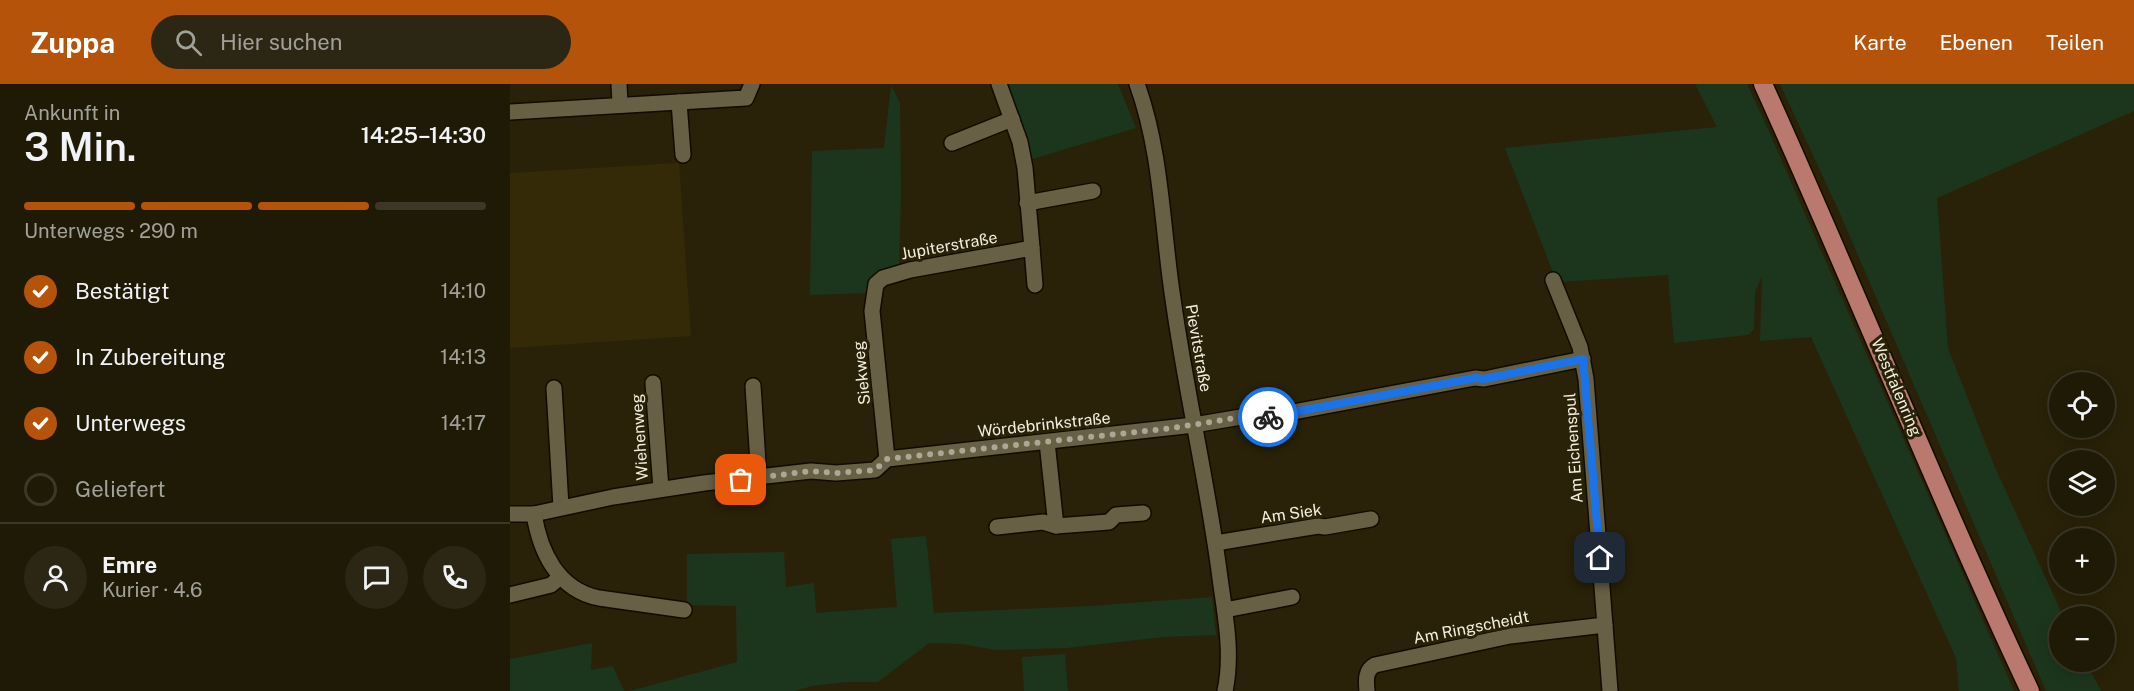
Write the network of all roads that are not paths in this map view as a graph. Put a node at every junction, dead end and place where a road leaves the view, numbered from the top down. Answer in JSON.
{"nodes":[{"id":1,"x":619,"y":84,"type":"edge"},
{"id":2,"x":752,"y":84,"type":"edge"},
{"id":3,"x":999,"y":84,"type":"edge"},
{"id":4,"x":1137,"y":84,"type":"edge"},
{"id":5,"x":1763,"y":84,"type":"edge"},
{"id":6,"x":680,"y":102,"type":"junction"},
{"id":7,"x":620,"y":104,"type":"junction"},
{"id":8,"x":510,"y":112,"type":"edge"},
{"id":9,"x":1012,"y":119,"type":"junction"},
{"id":10,"x":952,"y":143,"type":"dead end"},
{"id":11,"x":682,"y":155,"type":"dead end"},
{"id":12,"x":1093,"y":191,"type":"dead end"},
{"id":13,"x":1027,"y":203,"type":"junction"},
{"id":14,"x":1032,"y":249,"type":"junction"},
{"id":15,"x":1553,"y":280,"type":"dead end"},
{"id":16,"x":876,"y":284,"type":"joint"},
{"id":17,"x":1035,"y":285,"type":"dead end"},
{"id":18,"x":1583,"y":359,"type":"junction"},
{"id":19,"x":653,"y":383,"type":"dead end"},
{"id":20,"x":753,"y":386,"type":"dead end"},
{"id":21,"x":554,"y":388,"type":"dead end"},
{"id":22,"x":1194,"y":425,"type":"junction"},
{"id":23,"x":1047,"y":442,"type":"junction"},
{"id":24,"x":887,"y":459,"type":"junction"},
{"id":25,"x":759,"y":478,"type":"junction"},
{"id":26,"x":662,"y":489,"type":"junction"},
{"id":27,"x":561,"y":507,"type":"junction"},
{"id":28,"x":1143,"y":513,"type":"dead end"},
{"id":29,"x":510,"y":514,"type":"edge"},
{"id":30,"x":534,"y":514,"type":"junction"},
{"id":31,"x":1371,"y":519,"type":"dead end"},
{"id":32,"x":997,"y":526,"type":"dead end"},
{"id":33,"x":1056,"y":526,"type":"junction"},
{"id":34,"x":1216,"y":543,"type":"junction"},
{"id":35,"x":560,"y":577,"type":"junction"},
{"id":36,"x":510,"y":596,"type":"edge"},
{"id":37,"x":1292,"y":597,"type":"dead end"},
{"id":38,"x":684,"y":610,"type":"dead end"},
{"id":39,"x":1225,"y":610,"type":"junction"},
{"id":40,"x":1605,"y":625,"type":"junction"},
{"id":41,"x":1225,"y":691,"type":"edge"},
{"id":42,"x":1367,"y":691,"type":"edge"},
{"id":43,"x":1610,"y":691,"type":"edge"},
{"id":44,"x":2030,"y":691,"type":"edge"}],
"edges":[{"from":1,"to":7,"type":"street"},
{"from":2,"to":6,"type":"street"},
{"from":3,"to":9,"type":"street"},
{"from":4,"to":22,"type":"street","name":"Pievitstraße"},
{"from":5,"to":44,"type":"main road","name":"Westfalenring"},
{"from":6,"to":7,"type":"street"},
{"from":6,"to":11,"type":"street"},
{"from":7,"to":8,"type":"street"},
{"from":9,"to":10,"type":"street"},
{"from":9,"to":13,"type":"street"},
{"from":12,"to":13,"type":"street"},
{"from":13,"to":14,"type":"street"},
{"from":14,"to":16,"type":"street","name":"Jupiterstraße"},
{"from":14,"to":17,"type":"street"},
{"from":15,"to":18,"type":"street","name":"Am Eichenspul"},
{"from":16,"to":24,"type":"street","name":"Siekweg"},
{"from":18,"to":22,"type":"street","name":"Wördebrinkstraße"},
{"from":18,"to":40,"type":"street","name":"Am Eichenspul"},
{"from":19,"to":26,"type":"street","name":"Wiehenweg"},
{"from":20,"to":25,"type":"street"},
{"from":21,"to":27,"type":"street"},
{"from":22,"to":23,"type":"street","name":"Wördebrinkstraße"},
{"from":22,"to":34,"type":"street","name":"Pievitstraße"},
{"from":23,"to":24,"type":"street","name":"Wördebrinkstraße"},
{"from":23,"to":33,"type":"street"},
{"from":24,"to":25,"type":"street","name":"Wördebrinkstraße"},
{"from":25,"to":26,"type":"street","name":"Wördebrinkstraße"},
{"from":26,"to":27,"type":"street","name":"Wördebrinkstraße"},
{"from":27,"to":30,"type":"street","name":"Wördebrinkstraße"},
{"from":28,"to":33,"type":"street"},
{"from":29,"to":30,"type":"street","name":"Wördebrinkstraße"},
{"from":30,"to":35,"type":"street"},
{"from":31,"to":34,"type":"street","name":"Am Siek"},
{"from":32,"to":33,"type":"street"},
{"from":34,"to":39,"type":"street","name":"Pievitstraße"},
{"from":35,"to":36,"type":"street"},
{"from":35,"to":38,"type":"street"},
{"from":37,"to":39,"type":"street"},
{"from":39,"to":41,"type":"street","name":"Pievitstraße"},
{"from":40,"to":42,"type":"street","name":"Am Ringscheidt"},
{"from":40,"to":43,"type":"street","name":"Am Eichenspul"}]}
